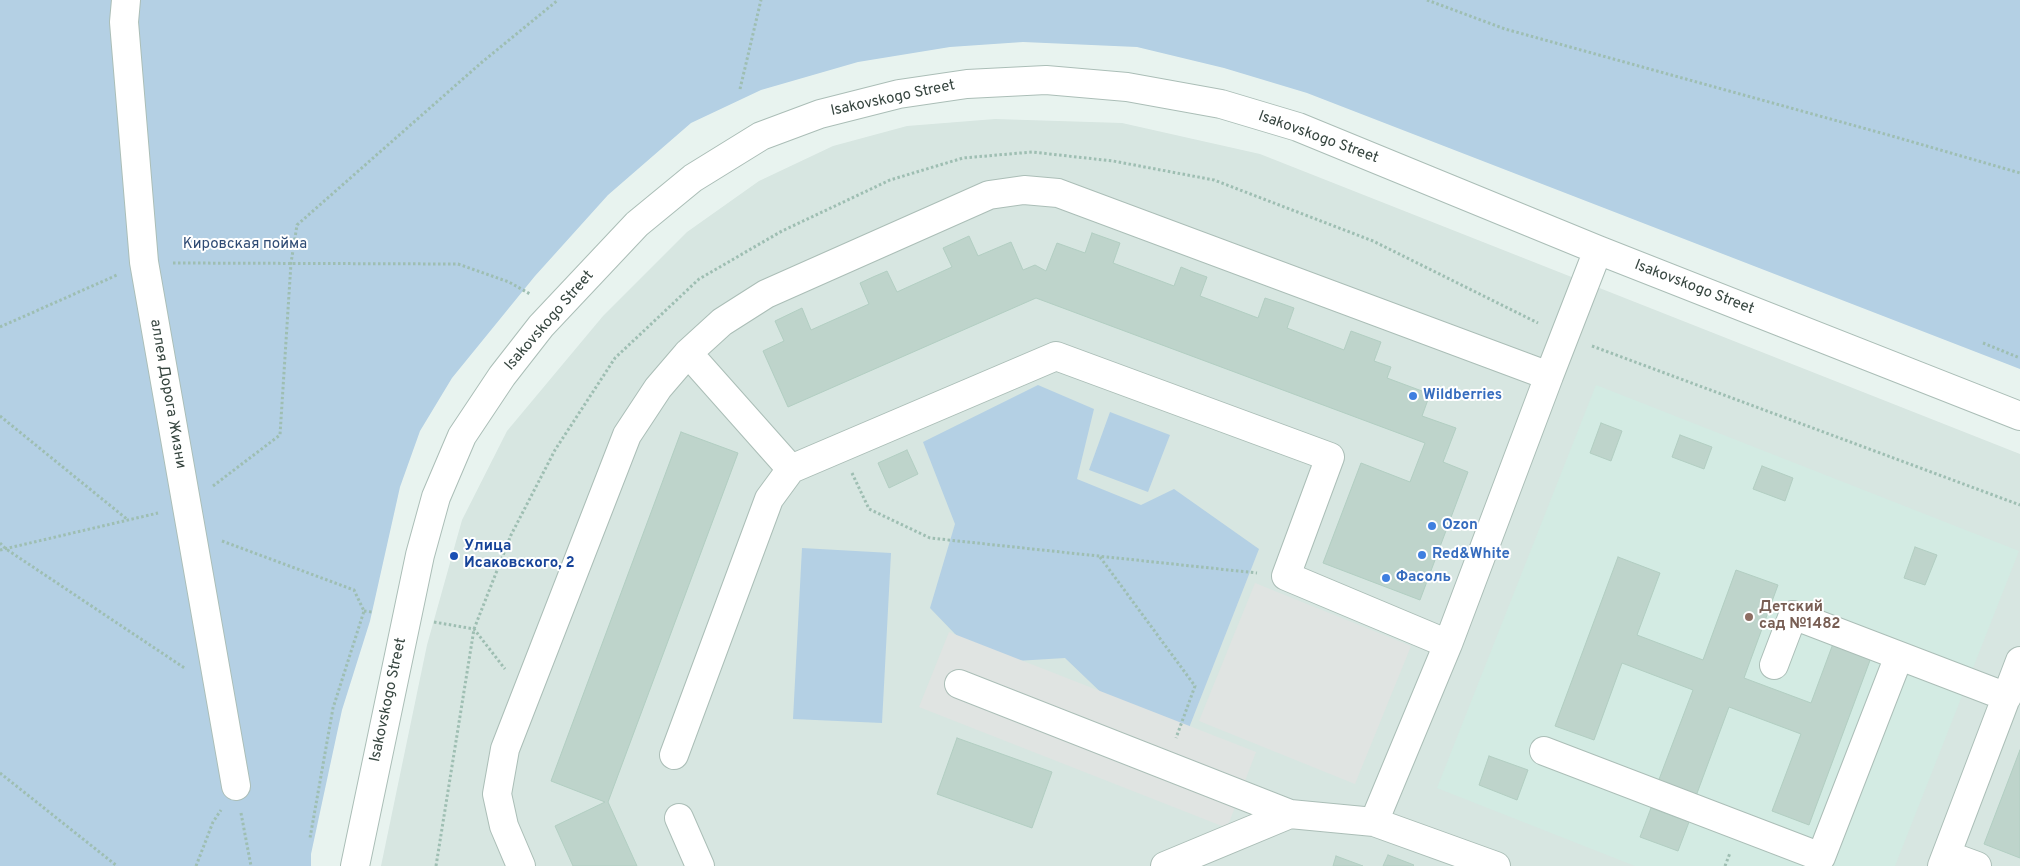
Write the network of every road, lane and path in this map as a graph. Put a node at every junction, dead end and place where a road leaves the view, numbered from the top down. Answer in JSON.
{"nodes":[{"id":1,"x":126,"y":0,"type":"edge"},
{"id":2,"x":558,"y":0,"type":"edge"},
{"id":3,"x":761,"y":0,"type":"edge"},
{"id":4,"x":1427,"y":0,"type":"edge"},
{"id":5,"x":740,"y":89,"type":"dead end"},
{"id":6,"x":2020,"y":173,"type":"edge"},
{"id":7,"x":1372,"y":241,"type":"dead end"},
{"id":8,"x":1598,"y":250,"type":"junction"},
{"id":9,"x":144,"y":262,"type":"junction"},
{"id":10,"x":291,"y":263,"type":"junction"},
{"id":11,"x":557,"y":308,"type":"junction"},
{"id":12,"x":0,"y":327,"type":"edge"},
{"id":13,"x":1564,"y":336,"type":"junction"},
{"id":14,"x":1983,"y":343,"type":"dead end"},
{"id":15,"x":688,"y":353,"type":"junction"},
{"id":16,"x":2020,"y":358,"type":"edge"},
{"id":17,"x":1549,"y":376,"type":"junction"},
{"id":18,"x":0,"y":416,"type":"edge"},
{"id":19,"x":2020,"y":416,"type":"edge"},
{"id":20,"x":841,"y":448,"type":"junction"},
{"id":21,"x":791,"y":469,"type":"junction"},
{"id":22,"x":2020,"y":505,"type":"edge"},
{"id":23,"x":189,"y":518,"type":"junction"},
{"id":24,"x":128,"y":521,"type":"junction"},
{"id":25,"x":511,"y":535,"type":"dead end"},
{"id":26,"x":0,"y":543,"type":"edge"},
{"id":27,"x":0,"y":550,"type":"edge"},
{"id":28,"x":6,"y":550,"type":"junction"},
{"id":29,"x":1100,"y":556,"type":"junction"},
{"id":30,"x":1286,"y":576,"type":"junction"},
{"id":31,"x":364,"y":611,"type":"junction"},
{"id":32,"x":372,"y":612,"type":"dead end"},
{"id":33,"x":434,"y":622,"type":"dead end"},
{"id":34,"x":474,"y":630,"type":"junction"},
{"id":35,"x":1448,"y":644,"type":"junction"},
{"id":36,"x":1899,"y":656,"type":"junction"},
{"id":37,"x":2020,"y":661,"type":"edge"},
{"id":38,"x":1774,"y":665,"type":"dead end"},
{"id":39,"x":959,"y":684,"type":"dead end"},
{"id":40,"x":219,"y":691,"type":"junction"},
{"id":41,"x":525,"y":696,"type":"junction"},
{"id":42,"x":2007,"y":697,"type":"junction"},
{"id":43,"x":1544,"y":751,"type":"dead end"},
{"id":44,"x":674,"y":755,"type":"dead end"},
{"id":45,"x":1165,"y":765,"type":"junction"},
{"id":46,"x":0,"y":773,"type":"edge"},
{"id":47,"x":236,"y":786,"type":"junction"},
{"id":48,"x":1290,"y":814,"type":"junction"},
{"id":49,"x":679,"y":818,"type":"dead end"},
{"id":50,"x":1374,"y":822,"type":"junction"},
{"id":51,"x":310,"y":838,"type":"dead end"},
{"id":52,"x":1945,"y":860,"type":"edge"},
{"id":53,"x":1479,"y":863,"type":"edge"},
{"id":54,"x":117,"y":866,"type":"edge"},
{"id":55,"x":196,"y":866,"type":"edge"},
{"id":56,"x":251,"y":866,"type":"edge"},
{"id":57,"x":355,"y":866,"type":"edge"},
{"id":58,"x":436,"y":866,"type":"edge"},
{"id":59,"x":521,"y":866,"type":"edge"},
{"id":60,"x":700,"y":866,"type":"edge"},
{"id":61,"x":1165,"y":866,"type":"edge"},
{"id":62,"x":1977,"y":866,"type":"edge"}],
"edges":[{"from":1,"to":9,"type":"street","name":"аллея Дорога Жизни"},
{"from":2,"to":10,"type":"path"},
{"from":3,"to":5,"type":"path"},
{"from":4,"to":6,"type":"path"},
{"from":7,"to":13,"type":"path"},
{"from":8,"to":11,"type":"street","name":"Isakovskogo Street"},
{"from":8,"to":13,"type":"street"},
{"from":8,"to":19,"type":"street","name":"Isakovskogo Street"},
{"from":9,"to":10,"type":"path"},
{"from":9,"to":12,"type":"path"},
{"from":9,"to":23,"type":"street","name":"аллея Дорога Жизни"},
{"from":10,"to":11,"type":"path"},
{"from":10,"to":23,"type":"path"},
{"from":11,"to":57,"type":"street","name":"Isakovskogo Street"},
{"from":13,"to":17,"type":"street"},
{"from":13,"to":22,"type":"path"},
{"from":14,"to":16,"type":"path"},
{"from":15,"to":17,"type":"street"},
{"from":15,"to":21,"type":"street"},
{"from":15,"to":41,"type":"street"},
{"from":17,"to":35,"type":"street"},
{"from":18,"to":24,"type":"path"},
{"from":20,"to":21,"type":"street"},
{"from":20,"to":29,"type":"path"},
{"from":20,"to":30,"type":"street"},
{"from":21,"to":44,"type":"street"},
{"from":23,"to":24,"type":"path"},
{"from":23,"to":31,"type":"path"},
{"from":23,"to":40,"type":"street","name":"аллея Дорога Жизни"},
{"from":24,"to":28,"type":"path"},
{"from":25,"to":34,"type":"path"},
{"from":26,"to":28,"type":"path"},
{"from":27,"to":28,"type":"path"},
{"from":28,"to":40,"type":"path"},
{"from":29,"to":30,"type":"path"},
{"from":29,"to":45,"type":"path"},
{"from":30,"to":35,"type":"street"},
{"from":31,"to":32,"type":"path"},
{"from":31,"to":51,"type":"path"},
{"from":33,"to":34,"type":"path"},
{"from":34,"to":41,"type":"path"},
{"from":34,"to":58,"type":"path"},
{"from":35,"to":50,"type":"street"},
{"from":36,"to":38,"type":"street"},
{"from":36,"to":42,"type":"street"},
{"from":36,"to":43,"type":"street"},
{"from":37,"to":42,"type":"street"},
{"from":39,"to":45,"type":"street"},
{"from":40,"to":47,"type":"street","name":"аллея Дорога Жизни"},
{"from":41,"to":59,"type":"street"},
{"from":42,"to":52,"type":"street"},
{"from":45,"to":48,"type":"street"},
{"from":46,"to":54,"type":"path"},
{"from":47,"to":55,"type":"path"},
{"from":47,"to":56,"type":"path"},
{"from":48,"to":50,"type":"street"},
{"from":48,"to":61,"type":"street"},
{"from":49,"to":60,"type":"street"},
{"from":50,"to":53,"type":"street"},
{"from":52,"to":62,"type":"street"}]}
